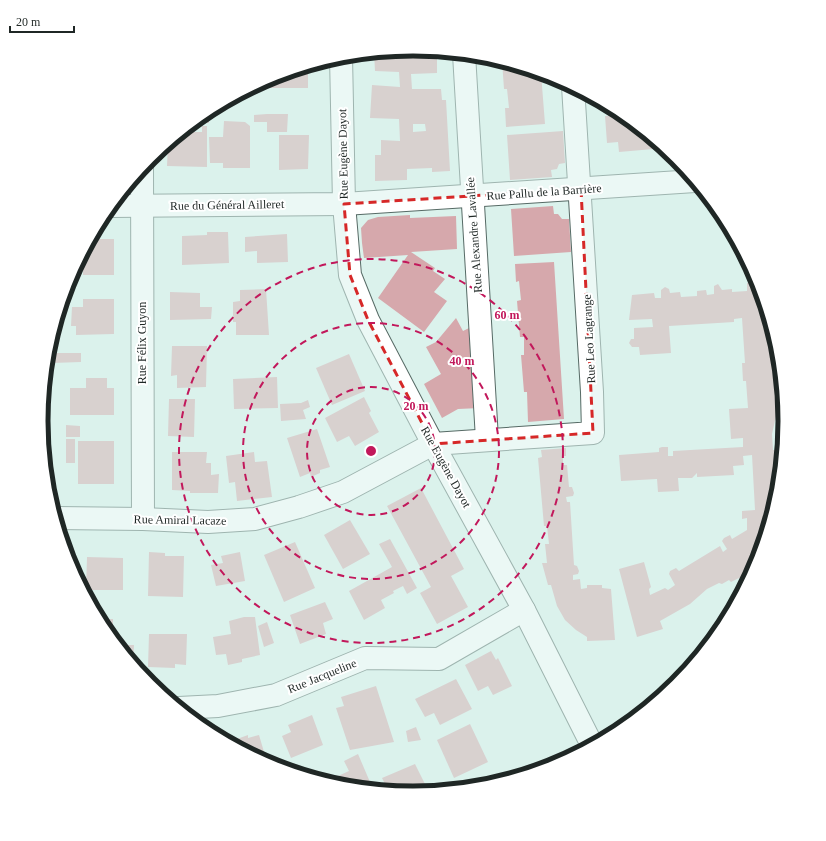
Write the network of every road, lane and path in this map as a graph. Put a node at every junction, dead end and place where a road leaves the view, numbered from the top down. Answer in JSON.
{"nodes":[{"id":1,"x":464,"y":60,"type":"edge"},
{"id":2,"x":341,"y":63,"type":"edge"},
{"id":3,"x":574,"y":93,"type":"edge"},
{"id":4,"x":142,"y":177,"type":"edge"},
{"id":5,"x":688,"y":181,"type":"edge"},
{"id":6,"x":581,"y":189,"type":"junction"},
{"id":7,"x":472,"y":196,"type":"junction"},
{"id":8,"x":344,"y":204,"type":"junction"},
{"id":9,"x":118,"y":206,"type":"edge"},
{"id":10,"x":141,"y":206,"type":"junction"},
{"id":11,"x":488,"y":439,"type":"junction"},
{"id":12,"x":433,"y":444,"type":"junction"},
{"id":13,"x":61,"y":518,"type":"edge"},
{"id":14,"x":143,"y":519,"type":"junction"},
{"id":15,"x":524,"y":610,"type":"junction"},
{"id":16,"x":188,"y":708,"type":"edge"},
{"id":17,"x":589,"y":740,"type":"edge"}],
"edges":[{"from":1,"to":7,"type":"street","name":"Rue Alexandre Lavallée"},
{"from":2,"to":8,"type":"street","name":"Rue Eugène Dayot"},
{"from":3,"to":6,"type":"street","name":"Rue Leo Lagrange"},
{"from":4,"to":10,"type":"street","name":"Rue Félix Guyon"},
{"from":5,"to":6,"type":"street","name":"Rue Pallu de la Barrière"},
{"from":6,"to":7,"type":"street","name":"Rue Pallu de la Barrière"},
{"from":6,"to":11,"type":"street","name":"Rue Leo Lagrange"},
{"from":7,"to":8,"type":"street","name":"Rue Pallu de la Barrière"},
{"from":7,"to":11,"type":"street","name":"Rue Alexandre Lavallée"},
{"from":8,"to":10,"type":"street","name":"Rue du Général Ailleret"},
{"from":8,"to":12,"type":"street","name":"Rue Eugène Dayot"},
{"from":9,"to":10,"type":"street","name":"Rue du Général Ailleret"},
{"from":10,"to":14,"type":"street","name":"Rue Félix Guyon"},
{"from":11,"to":12,"type":"street","name":"Rue Leo Lagrange"},
{"from":12,"to":14,"type":"street","name":"Rue Amiral Lacaze"},
{"from":12,"to":15,"type":"street","name":"Rue Eugène Dayot"},
{"from":13,"to":14,"type":"street","name":"Rue Amiral Lacaze"},
{"from":15,"to":16,"type":"street","name":"Rue Jacqueline"},
{"from":15,"to":17,"type":"street","name":"Rue Eugène Dayot"}]}
